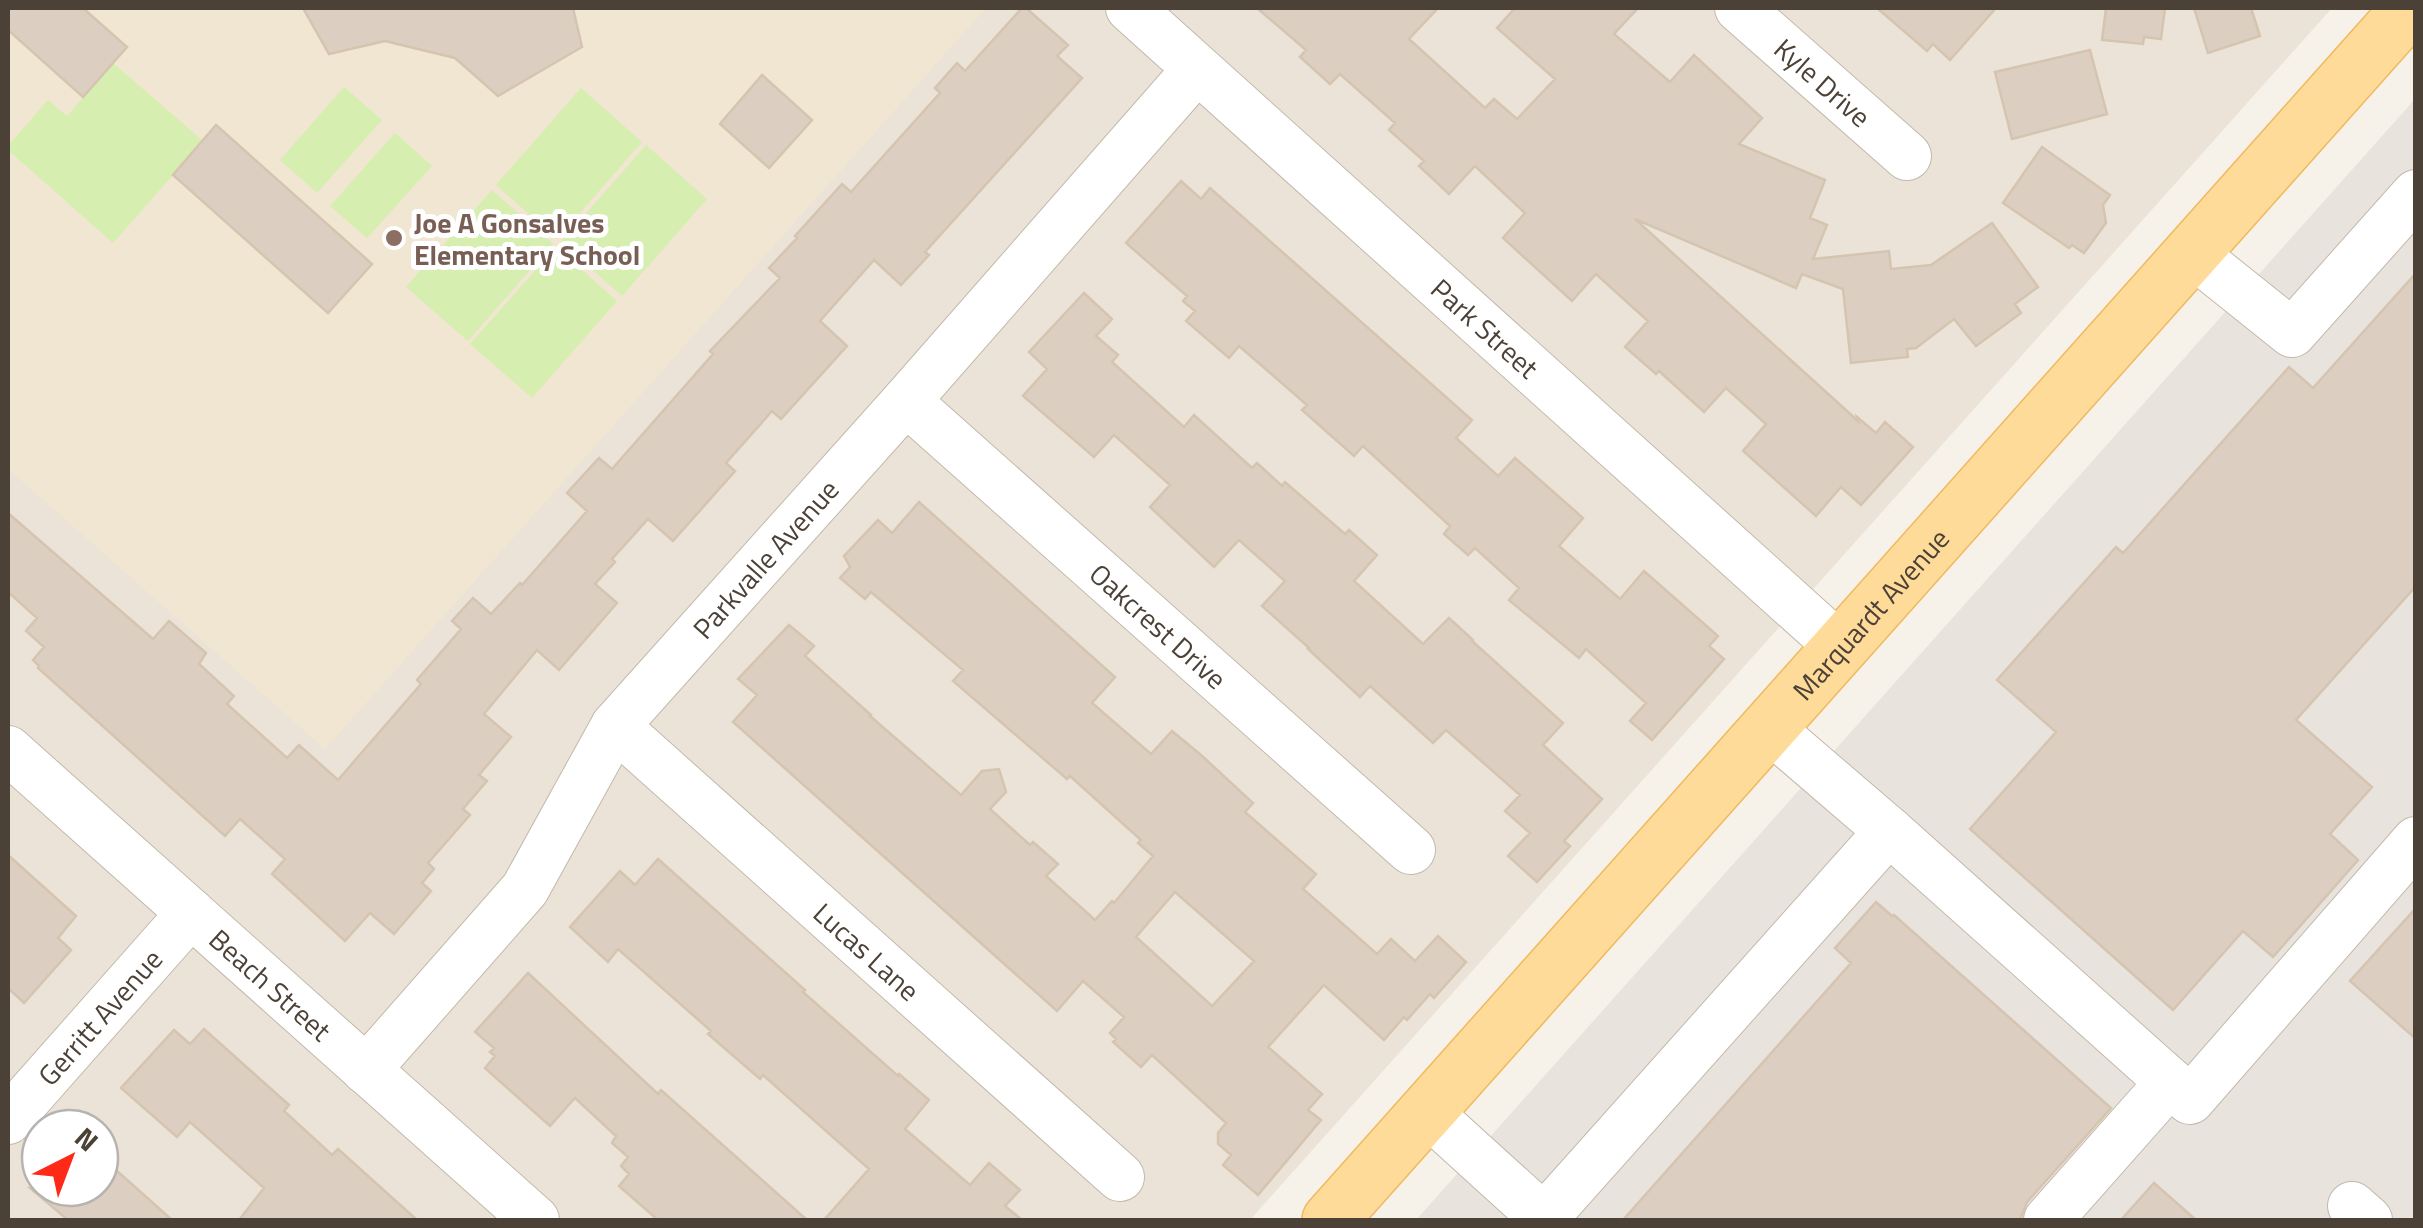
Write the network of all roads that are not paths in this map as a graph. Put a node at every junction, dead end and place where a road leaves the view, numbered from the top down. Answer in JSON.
{"nodes":[{"id":1,"x":1130,"y":8,"type":"edge"},
{"id":2,"x":1739,"y":8,"type":"edge"},
{"id":3,"x":2410,"y":8,"type":"edge"},
{"id":4,"x":1198,"y":69,"type":"junction"},
{"id":5,"x":1907,"y":156,"type":"dead end"},
{"id":6,"x":2416,"y":194,"type":"edge"},
{"id":7,"x":2192,"y":253,"type":"junction"},
{"id":8,"x":906,"y":401,"type":"junction"},
{"id":9,"x":1840,"y":648,"type":"junction"},
{"id":10,"x":615,"y":726,"type":"junction"},
{"id":11,"x":1769,"y":728,"type":"junction"},
{"id":12,"x":8,"y":750,"type":"edge"},
{"id":13,"x":1889,"y":831,"type":"junction"},
{"id":14,"x":2416,"y":841,"type":"edge"},
{"id":15,"x":1411,"y":850,"type":"dead end"},
{"id":16,"x":191,"y":914,"type":"junction"},
{"id":17,"x":366,"y":1070,"type":"junction"},
{"id":18,"x":2170,"y":1082,"type":"junction"},
{"id":19,"x":1427,"y":1112,"type":"junction"},
{"id":20,"x":8,"y":1120,"type":"edge"},
{"id":21,"x":1120,"y":1177,"type":"dead end"},
{"id":22,"x":535,"y":1220,"type":"edge"},
{"id":23,"x":1330,"y":1220,"type":"edge"},
{"id":24,"x":1544,"y":1220,"type":"edge"},
{"id":25,"x":2048,"y":1220,"type":"edge"}],
"edges":[{"from":1,"to":4,"type":"street","name":"Park Street"},
{"from":2,"to":5,"type":"street","name":"Kyle Drive"},
{"from":3,"to":7,"type":"main road","name":"Marquardt Avenue"},
{"from":4,"to":8,"type":"street","name":"Parkvalle Avenue"},
{"from":4,"to":9,"type":"street","name":"Park Street"},
{"from":6,"to":7,"type":"street"},
{"from":7,"to":9,"type":"main road","name":"Marquardt Avenue"},
{"from":8,"to":10,"type":"street","name":"Parkvalle Avenue"},
{"from":8,"to":15,"type":"street","name":"Oakcrest Drive"},
{"from":9,"to":11,"type":"main road","name":"Marquardt Avenue"},
{"from":10,"to":17,"type":"street","name":"Parkvalle Avenue"},
{"from":10,"to":21,"type":"street","name":"Lucas Lane"},
{"from":11,"to":13,"type":"street"},
{"from":11,"to":19,"type":"main road","name":"Marquardt Avenue"},
{"from":12,"to":16,"type":"street","name":"Beach Street"},
{"from":13,"to":18,"type":"street"},
{"from":13,"to":24,"type":"street"},
{"from":14,"to":18,"type":"street"},
{"from":16,"to":17,"type":"street","name":"Beach Street"},
{"from":16,"to":20,"type":"street","name":"Gerritt Avenue"},
{"from":17,"to":22,"type":"street","name":"Beach Street"},
{"from":18,"to":25,"type":"street"},
{"from":19,"to":23,"type":"main road","name":"Marquardt Avenue"},
{"from":19,"to":24,"type":"street"}]}
